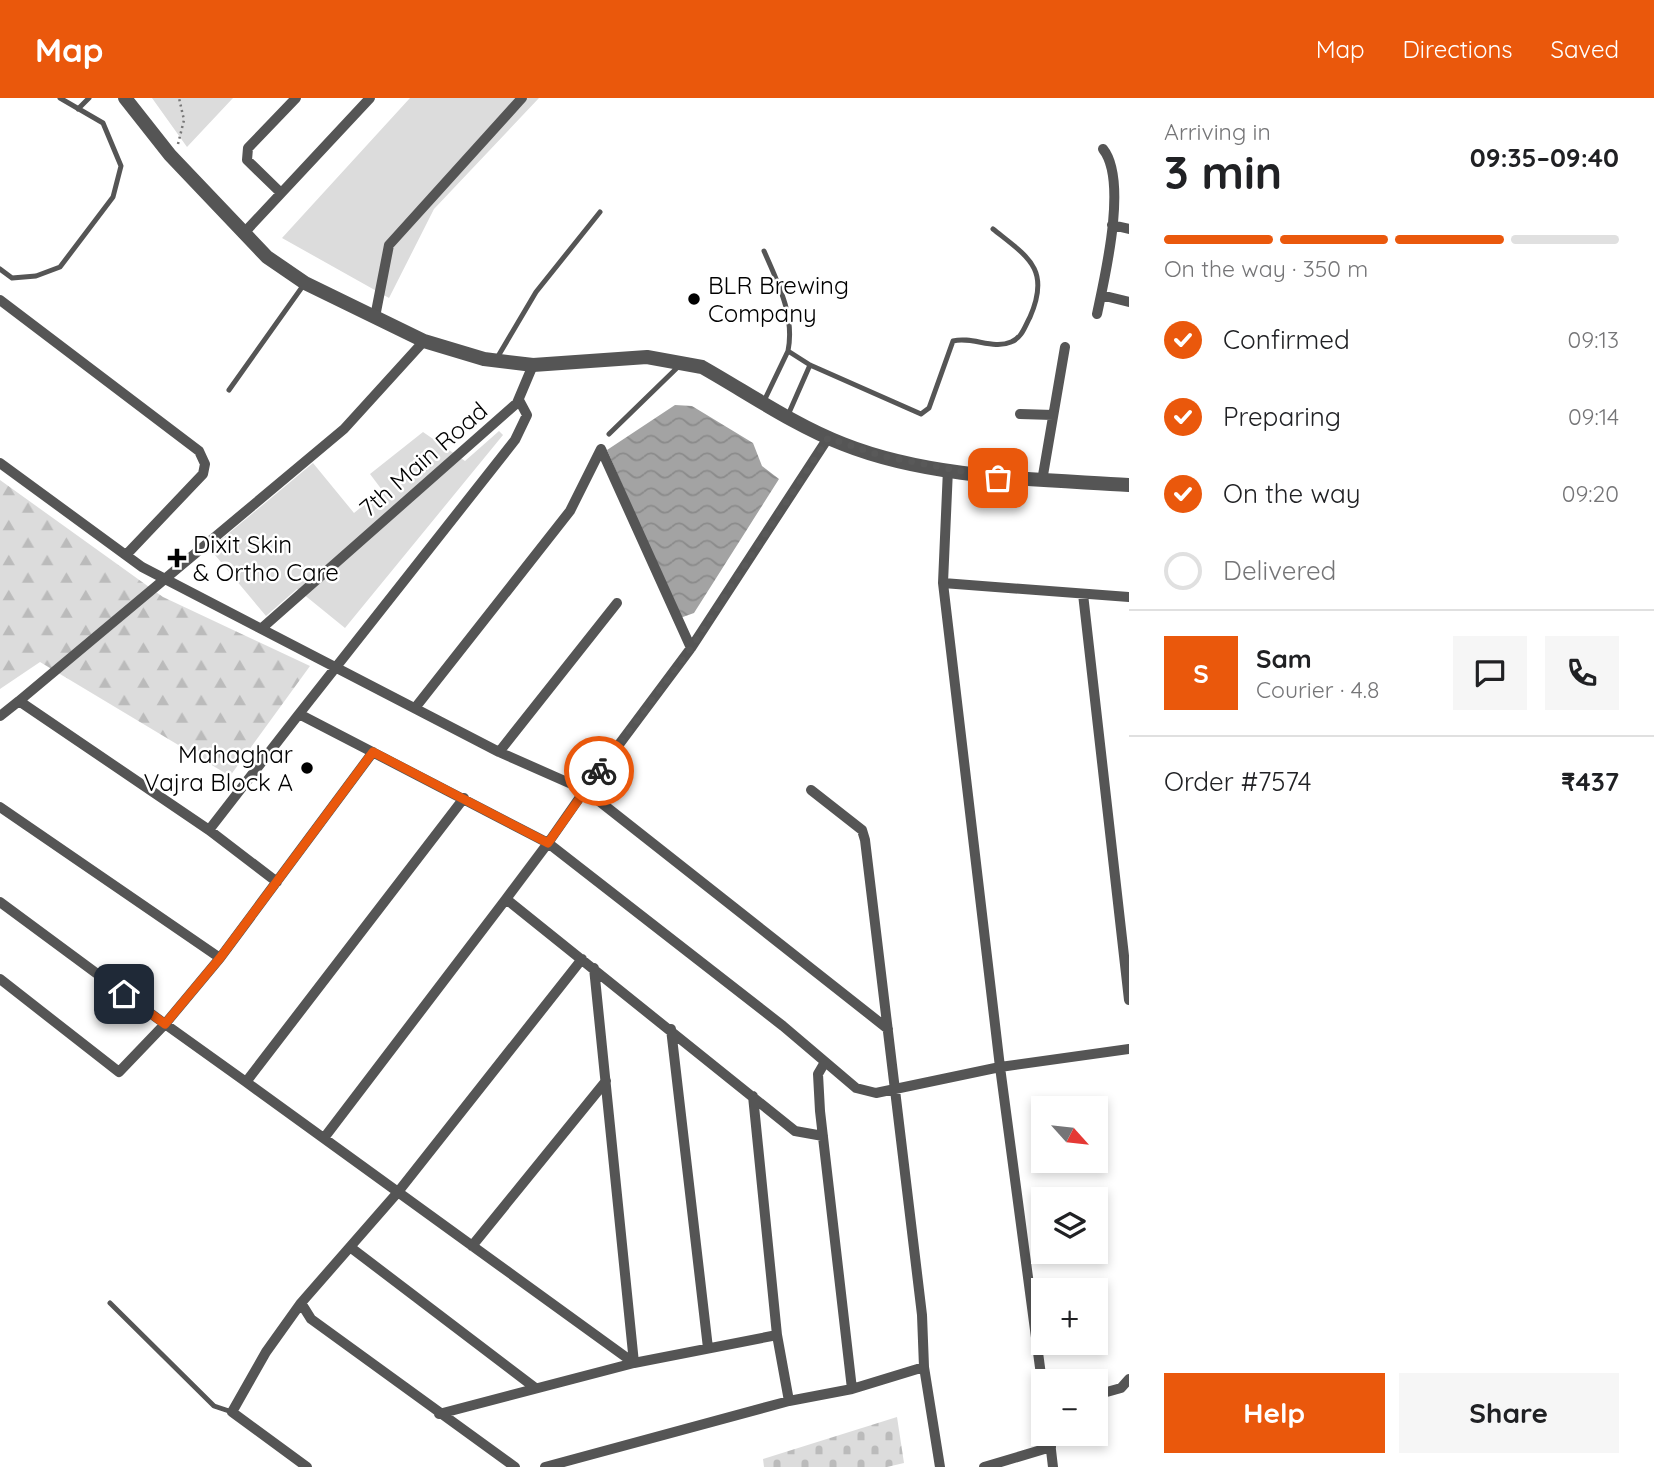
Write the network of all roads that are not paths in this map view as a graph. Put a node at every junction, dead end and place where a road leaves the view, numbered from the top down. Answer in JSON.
{"nodes":[{"id":1,"x":60,"y":98,"type":"edge"},
{"id":2,"x":89,"y":98,"type":"edge"},
{"id":3,"x":125,"y":98,"type":"edge"},
{"id":4,"x":296,"y":98,"type":"edge"},
{"id":5,"x":370,"y":98,"type":"edge"},
{"id":6,"x":522,"y":98,"type":"edge"},
{"id":7,"x":78,"y":109,"type":"junction"},
{"id":8,"x":1103,"y":149,"type":"dead end"},
{"id":9,"x":281,"y":193,"type":"junction"},
{"id":10,"x":600,"y":212,"type":"dead end"},
{"id":11,"x":1112,"y":225,"type":"junction"},
{"id":12,"x":993,"y":229,"type":"dead end"},
{"id":13,"x":1129,"y":229,"type":"edge"},
{"id":14,"x":243,"y":234,"type":"junction"},
{"id":15,"x":764,"y":251,"type":"dead end"},
{"id":16,"x":0,"y":269,"type":"edge"},
{"id":17,"x":305,"y":283,"type":"junction"},
{"id":18,"x":1101,"y":295,"type":"junction"},
{"id":19,"x":0,"y":300,"type":"edge"},
{"id":20,"x":1129,"y":302,"type":"edge"},
{"id":21,"x":1097,"y":314,"type":"dead end"},
{"id":22,"x":375,"y":317,"type":"junction"},
{"id":23,"x":424,"y":341,"type":"junction"},
{"id":24,"x":1065,"y":347,"type":"dead end"},
{"id":25,"x":788,"y":351,"type":"junction"},
{"id":26,"x":496,"y":361,"type":"junction"},
{"id":27,"x":684,"y":362,"type":"junction"},
{"id":28,"x":533,"y":365,"type":"junction"},
{"id":29,"x":810,"y":365,"type":"junction"},
{"id":30,"x":229,"y":390,"type":"dead end"},
{"id":31,"x":519,"y":400,"type":"junction"},
{"id":32,"x":764,"y":401,"type":"junction"},
{"id":33,"x":1020,"y":414,"type":"dead end"},
{"id":34,"x":788,"y":415,"type":"junction"},
{"id":35,"x":1053,"y":415,"type":"junction"},
{"id":36,"x":609,"y":434,"type":"dead end"},
{"id":37,"x":828,"y":438,"type":"junction"},
{"id":38,"x":0,"y":463,"type":"edge"},
{"id":39,"x":948,"y":469,"type":"junction"},
{"id":40,"x":1042,"y":481,"type":"junction"},
{"id":41,"x":1129,"y":485,"type":"edge"},
{"id":42,"x":126,"y":555,"type":"junction"},
{"id":43,"x":166,"y":579,"type":"junction"},
{"id":44,"x":943,"y":583,"type":"junction"},
{"id":45,"x":1083,"y":594,"type":"junction"},
{"id":46,"x":1129,"y":597,"type":"edge"},
{"id":47,"x":617,"y":603,"type":"dead end"},
{"id":48,"x":262,"y":628,"type":"junction"},
{"id":49,"x":691,"y":648,"type":"junction"},
{"id":50,"x":338,"y":667,"type":"junction"},
{"id":51,"x":19,"y":701,"type":"junction"},
{"id":52,"x":415,"y":708,"type":"junction"},
{"id":53,"x":299,"y":714,"type":"junction"},
{"id":54,"x":0,"y":716,"type":"edge"},
{"id":55,"x":373,"y":752,"type":"junction"},
{"id":56,"x":499,"y":752,"type":"junction"},
{"id":57,"x":585,"y":790,"type":"junction"},
{"id":58,"x":811,"y":790,"type":"dead end"},
{"id":59,"x":464,"y":798,"type":"junction"},
{"id":60,"x":0,"y":807,"type":"edge"},
{"id":61,"x":209,"y":830,"type":"junction"},
{"id":62,"x":548,"y":843,"type":"junction"},
{"id":63,"x":277,"y":883,"type":"junction"},
{"id":64,"x":506,"y":899,"type":"junction"},
{"id":65,"x":0,"y":902,"type":"edge"},
{"id":66,"x":220,"y":958,"type":"junction"},
{"id":67,"x":582,"y":959,"type":"junction"},
{"id":68,"x":594,"y":968,"type":"junction"},
{"id":69,"x":0,"y":979,"type":"edge"},
{"id":70,"x":1129,"y":1000,"type":"edge"},
{"id":71,"x":165,"y":1024,"type":"junction"},
{"id":72,"x":888,"y":1028,"type":"junction"},
{"id":73,"x":671,"y":1029,"type":"junction"},
{"id":74,"x":1129,"y":1049,"type":"edge"},
{"id":75,"x":825,"y":1062,"type":"junction"},
{"id":76,"x":1000,"y":1067,"type":"junction"},
{"id":77,"x":246,"y":1082,"type":"junction"},
{"id":78,"x":606,"y":1082,"type":"junction"},
{"id":79,"x":894,"y":1089,"type":"junction"},
{"id":80,"x":753,"y":1096,"type":"junction"},
{"id":81,"x":823,"y":1136,"type":"junction"},
{"id":82,"x":324,"y":1138,"type":"junction"},
{"id":83,"x":398,"y":1192,"type":"junction"},
{"id":84,"x":472,"y":1246,"type":"junction"},
{"id":85,"x":350,"y":1247,"type":"junction"},
{"id":86,"x":110,"y":1303,"type":"dead end"},
{"id":87,"x":301,"y":1303,"type":"junction"},
{"id":88,"x":777,"y":1335,"type":"junction"},
{"id":89,"x":708,"y":1348,"type":"junction"},
{"id":90,"x":634,"y":1363,"type":"junction"},
{"id":91,"x":924,"y":1367,"type":"junction"},
{"id":92,"x":1040,"y":1369,"type":"edge"},
{"id":93,"x":1129,"y":1379,"type":"edge"},
{"id":94,"x":534,"y":1387,"type":"junction"},
{"id":95,"x":852,"y":1389,"type":"junction"},
{"id":96,"x":1108,"y":1392,"type":"edge"},
{"id":97,"x":789,"y":1401,"type":"junction"},
{"id":98,"x":232,"y":1412,"type":"junction"},
{"id":99,"x":439,"y":1414,"type":"junction"},
{"id":100,"x":1051,"y":1447,"type":"joint"},
{"id":101,"x":307,"y":1467,"type":"edge"},
{"id":102,"x":515,"y":1467,"type":"edge"},
{"id":103,"x":545,"y":1467,"type":"edge"},
{"id":104,"x":940,"y":1467,"type":"edge"},
{"id":105,"x":984,"y":1467,"type":"edge"},
{"id":106,"x":1053,"y":1467,"type":"edge"}],
"edges":[{"from":1,"to":7,"type":"lane"},
{"from":2,"to":7,"type":"lane"},
{"from":3,"to":14,"type":"street"},
{"from":4,"to":9,"type":"street"},
{"from":5,"to":9,"type":"street"},
{"from":6,"to":22,"type":"street"},
{"from":7,"to":16,"type":"lane"},
{"from":8,"to":11,"type":"street"},
{"from":9,"to":14,"type":"street"},
{"from":10,"to":26,"type":"lane"},
{"from":11,"to":13,"type":"street"},
{"from":11,"to":18,"type":"street"},
{"from":12,"to":29,"type":"lane"},
{"from":14,"to":17,"type":"street"},
{"from":15,"to":25,"type":"lane"},
{"from":17,"to":22,"type":"street"},
{"from":17,"to":30,"type":"lane"},
{"from":18,"to":20,"type":"street"},
{"from":18,"to":21,"type":"street"},
{"from":19,"to":42,"type":"street"},
{"from":22,"to":23,"type":"street"},
{"from":23,"to":26,"type":"street"},
{"from":23,"to":43,"type":"street"},
{"from":24,"to":35,"type":"street"},
{"from":25,"to":29,"type":"lane"},
{"from":25,"to":32,"type":"lane"},
{"from":26,"to":28,"type":"street"},
{"from":27,"to":28,"type":"street"},
{"from":27,"to":32,"type":"street"},
{"from":27,"to":36,"type":"lane"},
{"from":28,"to":31,"type":"street","name":"7th Main Road"},
{"from":29,"to":34,"type":"lane"},
{"from":31,"to":48,"type":"street","name":"7th Main Road"},
{"from":31,"to":50,"type":"street"},
{"from":32,"to":34,"type":"street"},
{"from":33,"to":35,"type":"street"},
{"from":34,"to":37,"type":"street"},
{"from":35,"to":40,"type":"street"},
{"from":37,"to":39,"type":"street"},
{"from":37,"to":49,"type":"street"},
{"from":38,"to":42,"type":"street"},
{"from":39,"to":40,"type":"street"},
{"from":39,"to":44,"type":"street"},
{"from":40,"to":41,"type":"street"},
{"from":42,"to":43,"type":"street"},
{"from":43,"to":48,"type":"street"},
{"from":43,"to":51,"type":"street"},
{"from":44,"to":45,"type":"street"},
{"from":44,"to":76,"type":"street"},
{"from":45,"to":46,"type":"street"},
{"from":45,"to":70,"type":"street"},
{"from":47,"to":56,"type":"street"},
{"from":48,"to":50,"type":"street"},
{"from":49,"to":52,"type":"street"},
{"from":49,"to":57,"type":"street"},
{"from":50,"to":52,"type":"street"},
{"from":50,"to":53,"type":"street"},
{"from":51,"to":54,"type":"street"},
{"from":51,"to":61,"type":"street"},
{"from":52,"to":56,"type":"street"},
{"from":53,"to":55,"type":"street"},
{"from":53,"to":61,"type":"street"},
{"from":55,"to":59,"type":"street"},
{"from":55,"to":63,"type":"street"},
{"from":56,"to":57,"type":"street"},
{"from":57,"to":62,"type":"street"},
{"from":57,"to":72,"type":"street"},
{"from":58,"to":72,"type":"street"},
{"from":59,"to":62,"type":"street"},
{"from":59,"to":77,"type":"street"},
{"from":60,"to":66,"type":"street"},
{"from":61,"to":63,"type":"street"},
{"from":62,"to":64,"type":"street"},
{"from":62,"to":75,"type":"street"},
{"from":63,"to":66,"type":"street"},
{"from":64,"to":67,"type":"street"},
{"from":64,"to":82,"type":"street"},
{"from":65,"to":71,"type":"street"},
{"from":66,"to":71,"type":"street"},
{"from":67,"to":68,"type":"street"},
{"from":67,"to":83,"type":"street"},
{"from":68,"to":73,"type":"street"},
{"from":68,"to":78,"type":"street"},
{"from":69,"to":71,"type":"street"},
{"from":71,"to":77,"type":"street"},
{"from":72,"to":79,"type":"street"},
{"from":73,"to":80,"type":"street"},
{"from":73,"to":89,"type":"street"},
{"from":74,"to":76,"type":"street"},
{"from":75,"to":79,"type":"street"},
{"from":75,"to":81,"type":"street"},
{"from":76,"to":79,"type":"street"},
{"from":76,"to":92,"type":"street"},
{"from":77,"to":82,"type":"street"},
{"from":78,"to":84,"type":"street"},
{"from":78,"to":90,"type":"street"},
{"from":79,"to":91,"type":"street"},
{"from":80,"to":81,"type":"street"},
{"from":80,"to":88,"type":"street"},
{"from":81,"to":95,"type":"street"},
{"from":82,"to":83,"type":"street"},
{"from":83,"to":84,"type":"street"},
{"from":83,"to":85,"type":"street"},
{"from":84,"to":90,"type":"street"},
{"from":85,"to":87,"type":"street"},
{"from":85,"to":94,"type":"street"},
{"from":86,"to":98,"type":"lane"},
{"from":87,"to":98,"type":"street"},
{"from":87,"to":99,"type":"street"},
{"from":88,"to":89,"type":"street"},
{"from":88,"to":97,"type":"street"},
{"from":89,"to":90,"type":"street"},
{"from":90,"to":94,"type":"street"},
{"from":91,"to":95,"type":"street"},
{"from":91,"to":104,"type":"street"},
{"from":93,"to":96,"type":"street"},
{"from":94,"to":99,"type":"street"},
{"from":95,"to":97,"type":"street"},
{"from":97,"to":103,"type":"street"},
{"from":98,"to":101,"type":"street"},
{"from":99,"to":102,"type":"street"},
{"from":100,"to":105,"type":"street"},
{"from":100,"to":106,"type":"street"}]}
